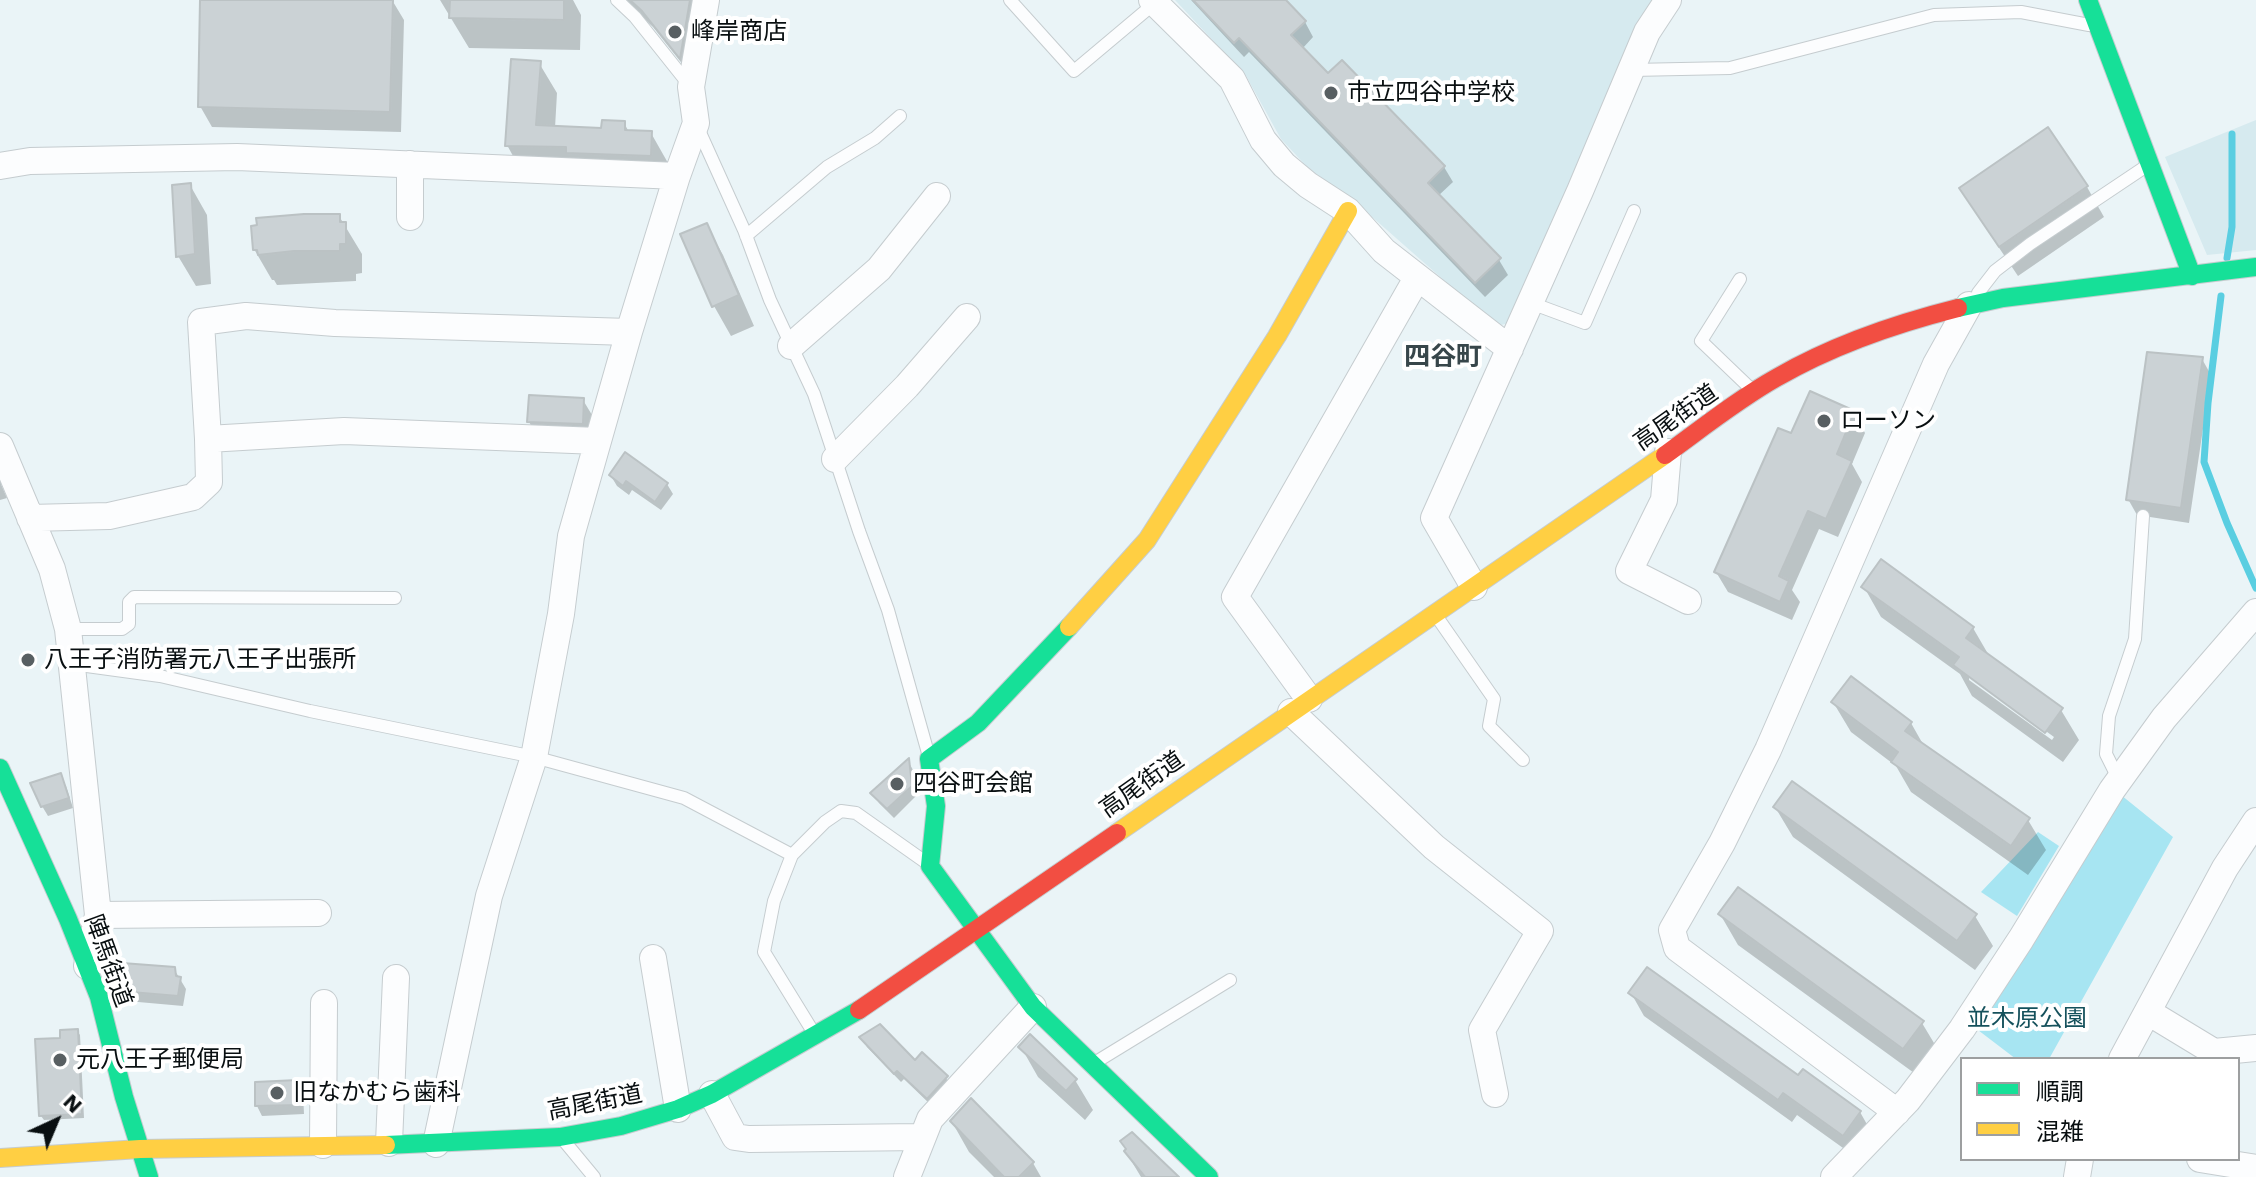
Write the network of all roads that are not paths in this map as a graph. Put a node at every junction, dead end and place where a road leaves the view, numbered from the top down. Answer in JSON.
{"nodes":[{"id":1,"x":617,"y":0,"type":"edge"},
{"id":2,"x":706,"y":0,"type":"edge"},
{"id":3,"x":1010,"y":0,"type":"edge"},
{"id":4,"x":1668,"y":0,"type":"edge"},
{"id":5,"x":2088,"y":0,"type":"edge"},
{"id":6,"x":1154,"y":2,"type":"edge"},
{"id":7,"x":2097,"y":27,"type":"junction"},
{"id":8,"x":1632,"y":70,"type":"junction"},
{"id":9,"x":691,"y":87,"type":"junction"},
{"id":10,"x":900,"y":116,"type":"dead end"},
{"id":11,"x":696,"y":123,"type":"junction"},
{"id":12,"x":410,"y":164,"type":"junction"},
{"id":13,"x":2149,"y":164,"type":"junction"},
{"id":14,"x":0,"y":166,"type":"edge"},
{"id":15,"x":677,"y":176,"type":"junction"},
{"id":16,"x":937,"y":196,"type":"dead end"},
{"id":17,"x":1348,"y":211,"type":"junction"},
{"id":18,"x":1634,"y":211,"type":"dead end"},
{"id":19,"x":410,"y":217,"type":"dead end"},
{"id":20,"x":746,"y":236,"type":"junction"},
{"id":21,"x":2256,"y":267,"type":"edge"},
{"id":22,"x":2192,"y":276,"type":"junction"},
{"id":23,"x":1417,"y":278,"type":"junction"},
{"id":24,"x":1740,"y":279,"type":"dead end"},
{"id":25,"x":1531,"y":303,"type":"junction"},
{"id":26,"x":1969,"y":305,"type":"junction"},
{"id":27,"x":967,"y":317,"type":"dead end"},
{"id":28,"x":629,"y":332,"type":"junction"},
{"id":29,"x":791,"y":346,"type":"junction"},
{"id":30,"x":1510,"y":349,"type":"junction"},
{"id":31,"x":1755,"y":393,"type":"junction"},
{"id":32,"x":208,"y":439,"type":"junction"},
{"id":33,"x":598,"y":441,"type":"junction"},
{"id":34,"x":0,"y":446,"type":"edge"},
{"id":35,"x":1668,"y":452,"type":"junction"},
{"id":36,"x":835,"y":459,"type":"junction"},
{"id":37,"x":2143,"y":516,"type":"dead end"},
{"id":38,"x":30,"y":518,"type":"junction"},
{"id":39,"x":1474,"y":587,"type":"junction"},
{"id":40,"x":395,"y":598,"type":"dead end"},
{"id":41,"x":1688,"y":601,"type":"dead end"},
{"id":42,"x":2256,"y":612,"type":"edge"},
{"id":43,"x":1435,"y":614,"type":"junction"},
{"id":44,"x":68,"y":629,"type":"junction"},
{"id":45,"x":70,"y":664,"type":"junction"},
{"id":46,"x":1300,"y":705,"type":"junction"},
{"id":47,"x":534,"y":757,"type":"junction"},
{"id":48,"x":929,"y":759,"type":"junction"},
{"id":49,"x":1523,"y":760,"type":"dead end"},
{"id":50,"x":2119,"y":780,"type":"junction"},
{"id":51,"x":3,"y":784,"type":"edge"},
{"id":52,"x":2256,"y":821,"type":"edge"},
{"id":53,"x":792,"y":855,"type":"junction"},
{"id":54,"x":930,"y":866,"type":"junction"},
{"id":55,"x":318,"y":913,"type":"dead end"},
{"id":56,"x":98,"y":915,"type":"junction"},
{"id":57,"x":977,"y":929,"type":"junction"},
{"id":58,"x":653,"y":958,"type":"dead end"},
{"id":59,"x":87,"y":966,"type":"junction"},
{"id":60,"x":396,"y":978,"type":"dead end"},
{"id":61,"x":1230,"y":980,"type":"dead end"},
{"id":62,"x":324,"y":1003,"type":"dead end"},
{"id":63,"x":1033,"y":1007,"type":"junction"},
{"id":64,"x":2148,"y":1012,"type":"junction"},
{"id":65,"x":816,"y":1036,"type":"junction"},
{"id":66,"x":2256,"y":1048,"type":"edge"},
{"id":67,"x":2123,"y":1057,"type":"edge"},
{"id":68,"x":1093,"y":1064,"type":"junction"},
{"id":69,"x":712,"y":1094,"type":"junction"},
{"id":70,"x":1495,"y":1094,"type":"dead end"},
{"id":71,"x":678,"y":1109,"type":"junction"},
{"id":72,"x":1897,"y":1112,"type":"junction"},
{"id":73,"x":560,"y":1137,"type":"junction"},
{"id":74,"x":921,"y":1137,"type":"junction"},
{"id":75,"x":389,"y":1143,"type":"junction"},
{"id":76,"x":436,"y":1144,"type":"junction"},
{"id":77,"x":323,"y":1145,"type":"junction"},
{"id":78,"x":140,"y":1149,"type":"junction"},
{"id":79,"x":0,"y":1158,"type":"edge"},
{"id":80,"x":2212,"y":1161,"type":"edge"},
{"id":81,"x":2256,"y":1168,"type":"edge"},
{"id":82,"x":149,"y":1177,"type":"edge"},
{"id":83,"x":594,"y":1177,"type":"edge"},
{"id":84,"x":907,"y":1177,"type":"edge"},
{"id":85,"x":1209,"y":1177,"type":"edge"},
{"id":86,"x":1834,"y":1177,"type":"edge"}],
"edges":[{"from":1,"to":9,"type":"lane"},
{"from":2,"to":9,"type":"street"},
{"from":3,"to":6,"type":"lane"},
{"from":4,"to":8,"type":"street"},
{"from":5,"to":7,"type":"main road"},
{"from":6,"to":17,"type":"street"},
{"from":7,"to":8,"type":"lane"},
{"from":7,"to":13,"type":"main road"},
{"from":8,"to":25,"type":"street"},
{"from":9,"to":11,"type":"street"},
{"from":10,"to":20,"type":"lane"},
{"from":11,"to":15,"type":"street"},
{"from":11,"to":20,"type":"lane"},
{"from":12,"to":14,"type":"street"},
{"from":12,"to":15,"type":"street"},
{"from":12,"to":19,"type":"street"},
{"from":13,"to":22,"type":"main road"},
{"from":13,"to":26,"type":"lane"},
{"from":15,"to":28,"type":"street"},
{"from":16,"to":29,"type":"street"},
{"from":17,"to":23,"type":"street"},
{"from":17,"to":48,"type":"main road"},
{"from":18,"to":25,"type":"lane"},
{"from":20,"to":29,"type":"lane"},
{"from":21,"to":22,"type":"main road","name":"高尾街道"},
{"from":22,"to":26,"type":"main road","name":"高尾街道"},
{"from":23,"to":30,"type":"street"},
{"from":23,"to":46,"type":"street"},
{"from":24,"to":31,"type":"lane"},
{"from":25,"to":30,"type":"street"},
{"from":26,"to":31,"type":"main road","name":"高尾街道"},
{"from":26,"to":72,"type":"street"},
{"from":27,"to":36,"type":"street"},
{"from":28,"to":32,"type":"street"},
{"from":28,"to":33,"type":"street"},
{"from":29,"to":36,"type":"lane"},
{"from":30,"to":39,"type":"street"},
{"from":31,"to":35,"type":"main road","name":"高尾街道"},
{"from":32,"to":33,"type":"street"},
{"from":32,"to":38,"type":"street"},
{"from":33,"to":47,"type":"street"},
{"from":34,"to":38,"type":"street"},
{"from":35,"to":39,"type":"main road","name":"高尾街道"},
{"from":35,"to":41,"type":"street"},
{"from":36,"to":48,"type":"lane"},
{"from":37,"to":50,"type":"lane"},
{"from":38,"to":44,"type":"street"},
{"from":39,"to":43,"type":"main road","name":"高尾街道"},
{"from":40,"to":44,"type":"lane"},
{"from":42,"to":50,"type":"street"},
{"from":43,"to":46,"type":"main road","name":"高尾街道"},
{"from":43,"to":49,"type":"lane"},
{"from":44,"to":45,"type":"street"},
{"from":45,"to":47,"type":"lane"},
{"from":45,"to":56,"type":"street"},
{"from":46,"to":57,"type":"main road","name":"高尾街道"},
{"from":46,"to":70,"type":"street"},
{"from":47,"to":53,"type":"lane"},
{"from":47,"to":76,"type":"street"},
{"from":48,"to":54,"type":"main road"},
{"from":50,"to":72,"type":"street"},
{"from":51,"to":59,"type":"main road","name":"陣馬街道"},
{"from":52,"to":64,"type":"street"},
{"from":53,"to":54,"type":"lane"},
{"from":53,"to":65,"type":"lane"},
{"from":54,"to":57,"type":"main road"},
{"from":55,"to":56,"type":"street"},
{"from":56,"to":59,"type":"street"},
{"from":57,"to":63,"type":"main road"},
{"from":57,"to":65,"type":"main road","name":"高尾街道"},
{"from":58,"to":71,"type":"street"},
{"from":59,"to":78,"type":"main road","name":"陣馬街道"},
{"from":60,"to":75,"type":"street"},
{"from":61,"to":68,"type":"lane"},
{"from":62,"to":77,"type":"street"},
{"from":63,"to":68,"type":"main road"},
{"from":63,"to":74,"type":"street"},
{"from":64,"to":66,"type":"street"},
{"from":64,"to":67,"type":"street"},
{"from":65,"to":69,"type":"main road","name":"高尾街道"},
{"from":68,"to":85,"type":"main road"},
{"from":69,"to":71,"type":"main road","name":"高尾街道"},
{"from":69,"to":74,"type":"street"},
{"from":71,"to":73,"type":"main road","name":"高尾街道"},
{"from":72,"to":86,"type":"street"},
{"from":73,"to":76,"type":"main road","name":"高尾街道"},
{"from":73,"to":83,"type":"lane"},
{"from":74,"to":84,"type":"street"},
{"from":75,"to":76,"type":"main road","name":"高尾街道"},
{"from":75,"to":77,"type":"main road","name":"高尾街道"},
{"from":77,"to":78,"type":"main road","name":"高尾街道"},
{"from":78,"to":79,"type":"main road","name":"高尾街道"},
{"from":78,"to":82,"type":"main road","name":"陣馬街道"},
{"from":80,"to":81,"type":"street"}]}
